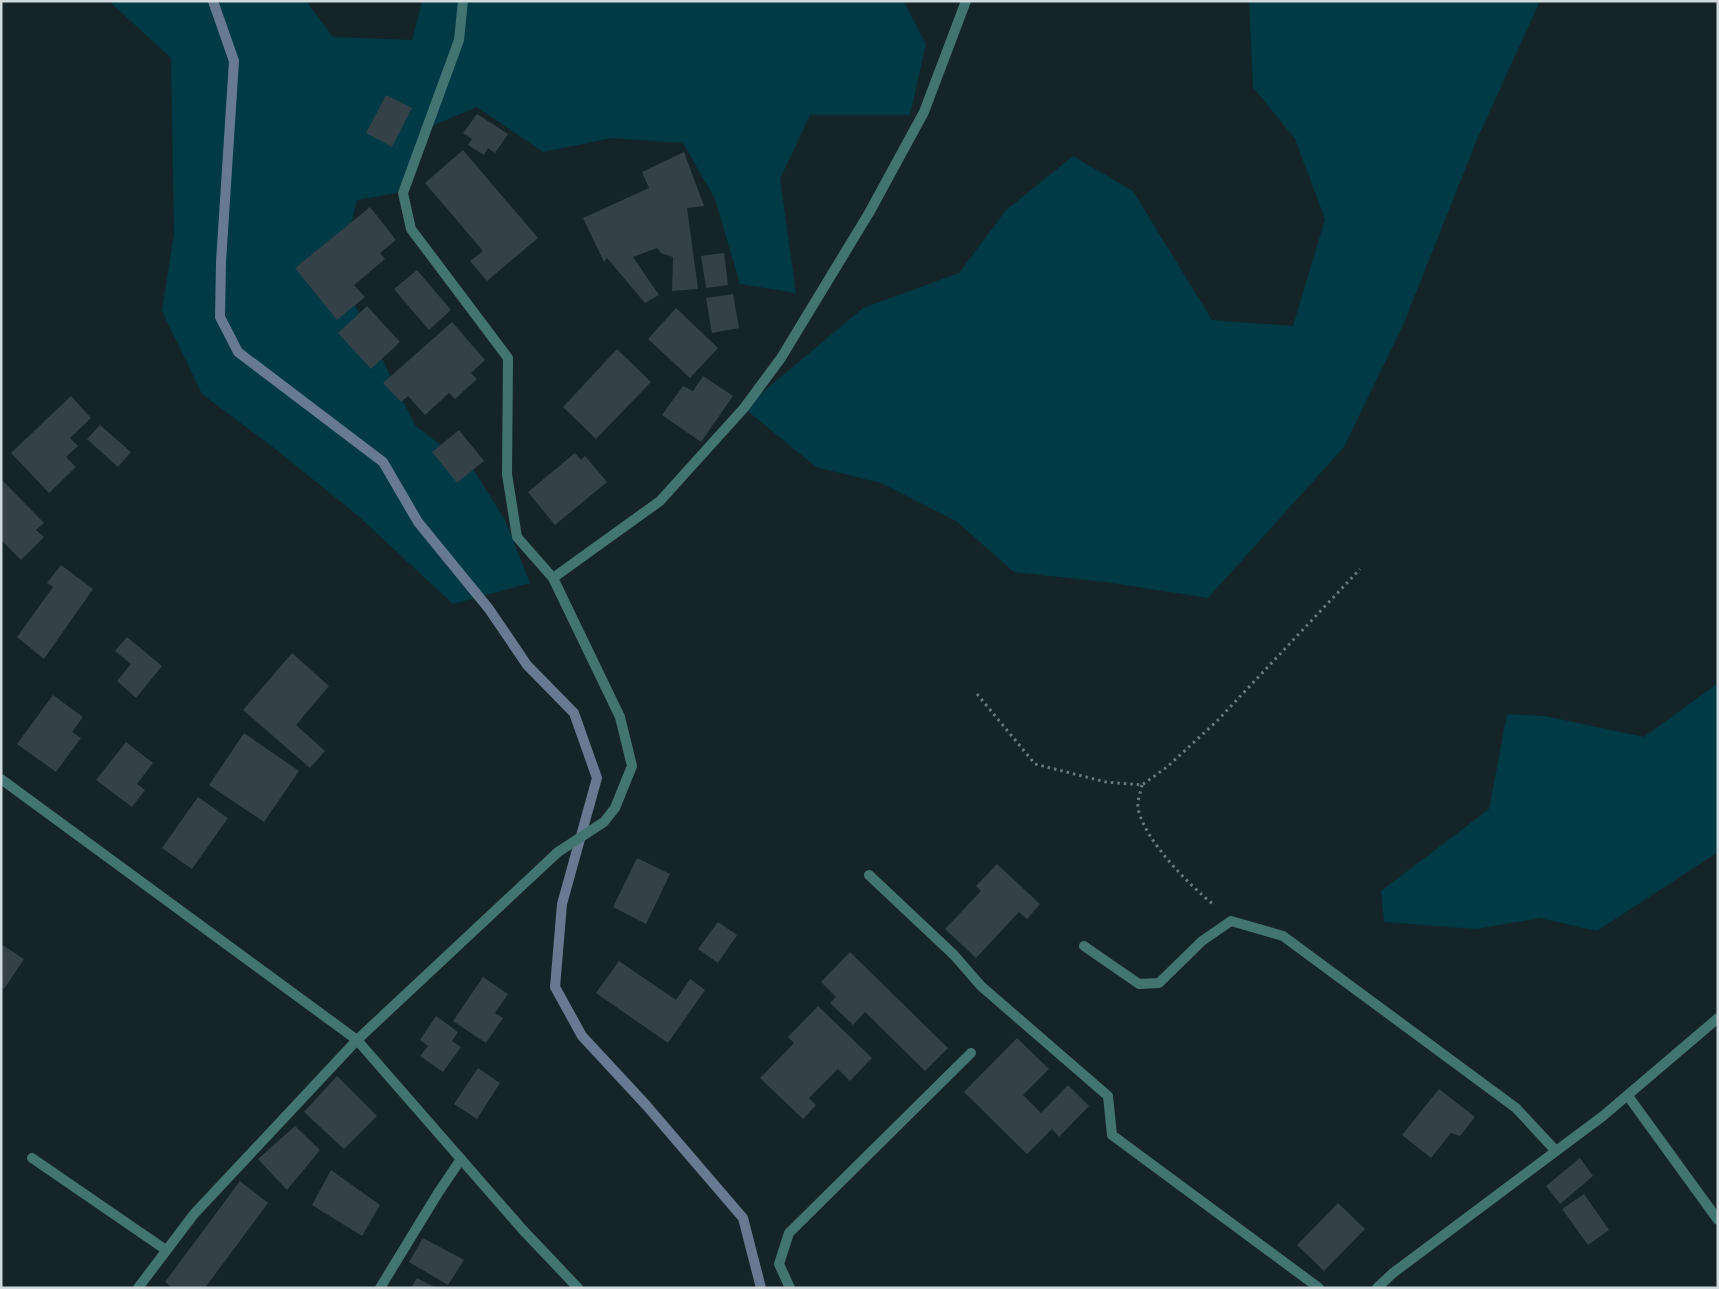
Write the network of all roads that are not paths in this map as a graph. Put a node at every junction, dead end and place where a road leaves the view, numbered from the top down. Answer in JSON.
{"nodes":[{"id":1,"x":463,"y":1,"type":"edge"},
{"id":2,"x":966,"y":1,"type":"edge"},
{"id":3,"x":553,"y":578,"type":"junction"},
{"id":4,"x":1,"y":780,"type":"edge"},
{"id":5,"x":869,"y":875,"type":"dead end"},
{"id":6,"x":1084,"y":946,"type":"dead end"},
{"id":7,"x":1718,"y":1018,"type":"edge"},
{"id":8,"x":357,"y":1040,"type":"junction"},
{"id":9,"x":971,"y":1054,"type":"dead end"},
{"id":10,"x":1628,"y":1096,"type":"junction"},
{"id":11,"x":1555,"y":1150,"type":"junction"},
{"id":12,"x":32,"y":1158,"type":"dead end"},
{"id":13,"x":461,"y":1159,"type":"junction"},
{"id":14,"x":1718,"y":1220,"type":"edge"},
{"id":15,"x":166,"y":1250,"type":"junction"},
{"id":16,"x":138,"y":1288,"type":"edge"},
{"id":17,"x":380,"y":1288,"type":"edge"},
{"id":18,"x":578,"y":1288,"type":"edge"},
{"id":19,"x":790,"y":1288,"type":"edge"},
{"id":20,"x":1319,"y":1288,"type":"edge"},
{"id":21,"x":1377,"y":1288,"type":"edge"}],
"edges":[{"from":1,"to":3,"type":"street"},
{"from":2,"to":3,"type":"street"},
{"from":3,"to":8,"type":"street"},
{"from":4,"to":8,"type":"street"},
{"from":5,"to":20,"type":"street"},
{"from":6,"to":11,"type":"street"},
{"from":7,"to":10,"type":"street"},
{"from":8,"to":13,"type":"street"},
{"from":8,"to":15,"type":"street"},
{"from":9,"to":19,"type":"street"},
{"from":10,"to":11,"type":"street"},
{"from":10,"to":14,"type":"street"},
{"from":11,"to":21,"type":"street"},
{"from":12,"to":15,"type":"street"},
{"from":13,"to":17,"type":"street"},
{"from":13,"to":18,"type":"street"},
{"from":15,"to":16,"type":"street"}]}
